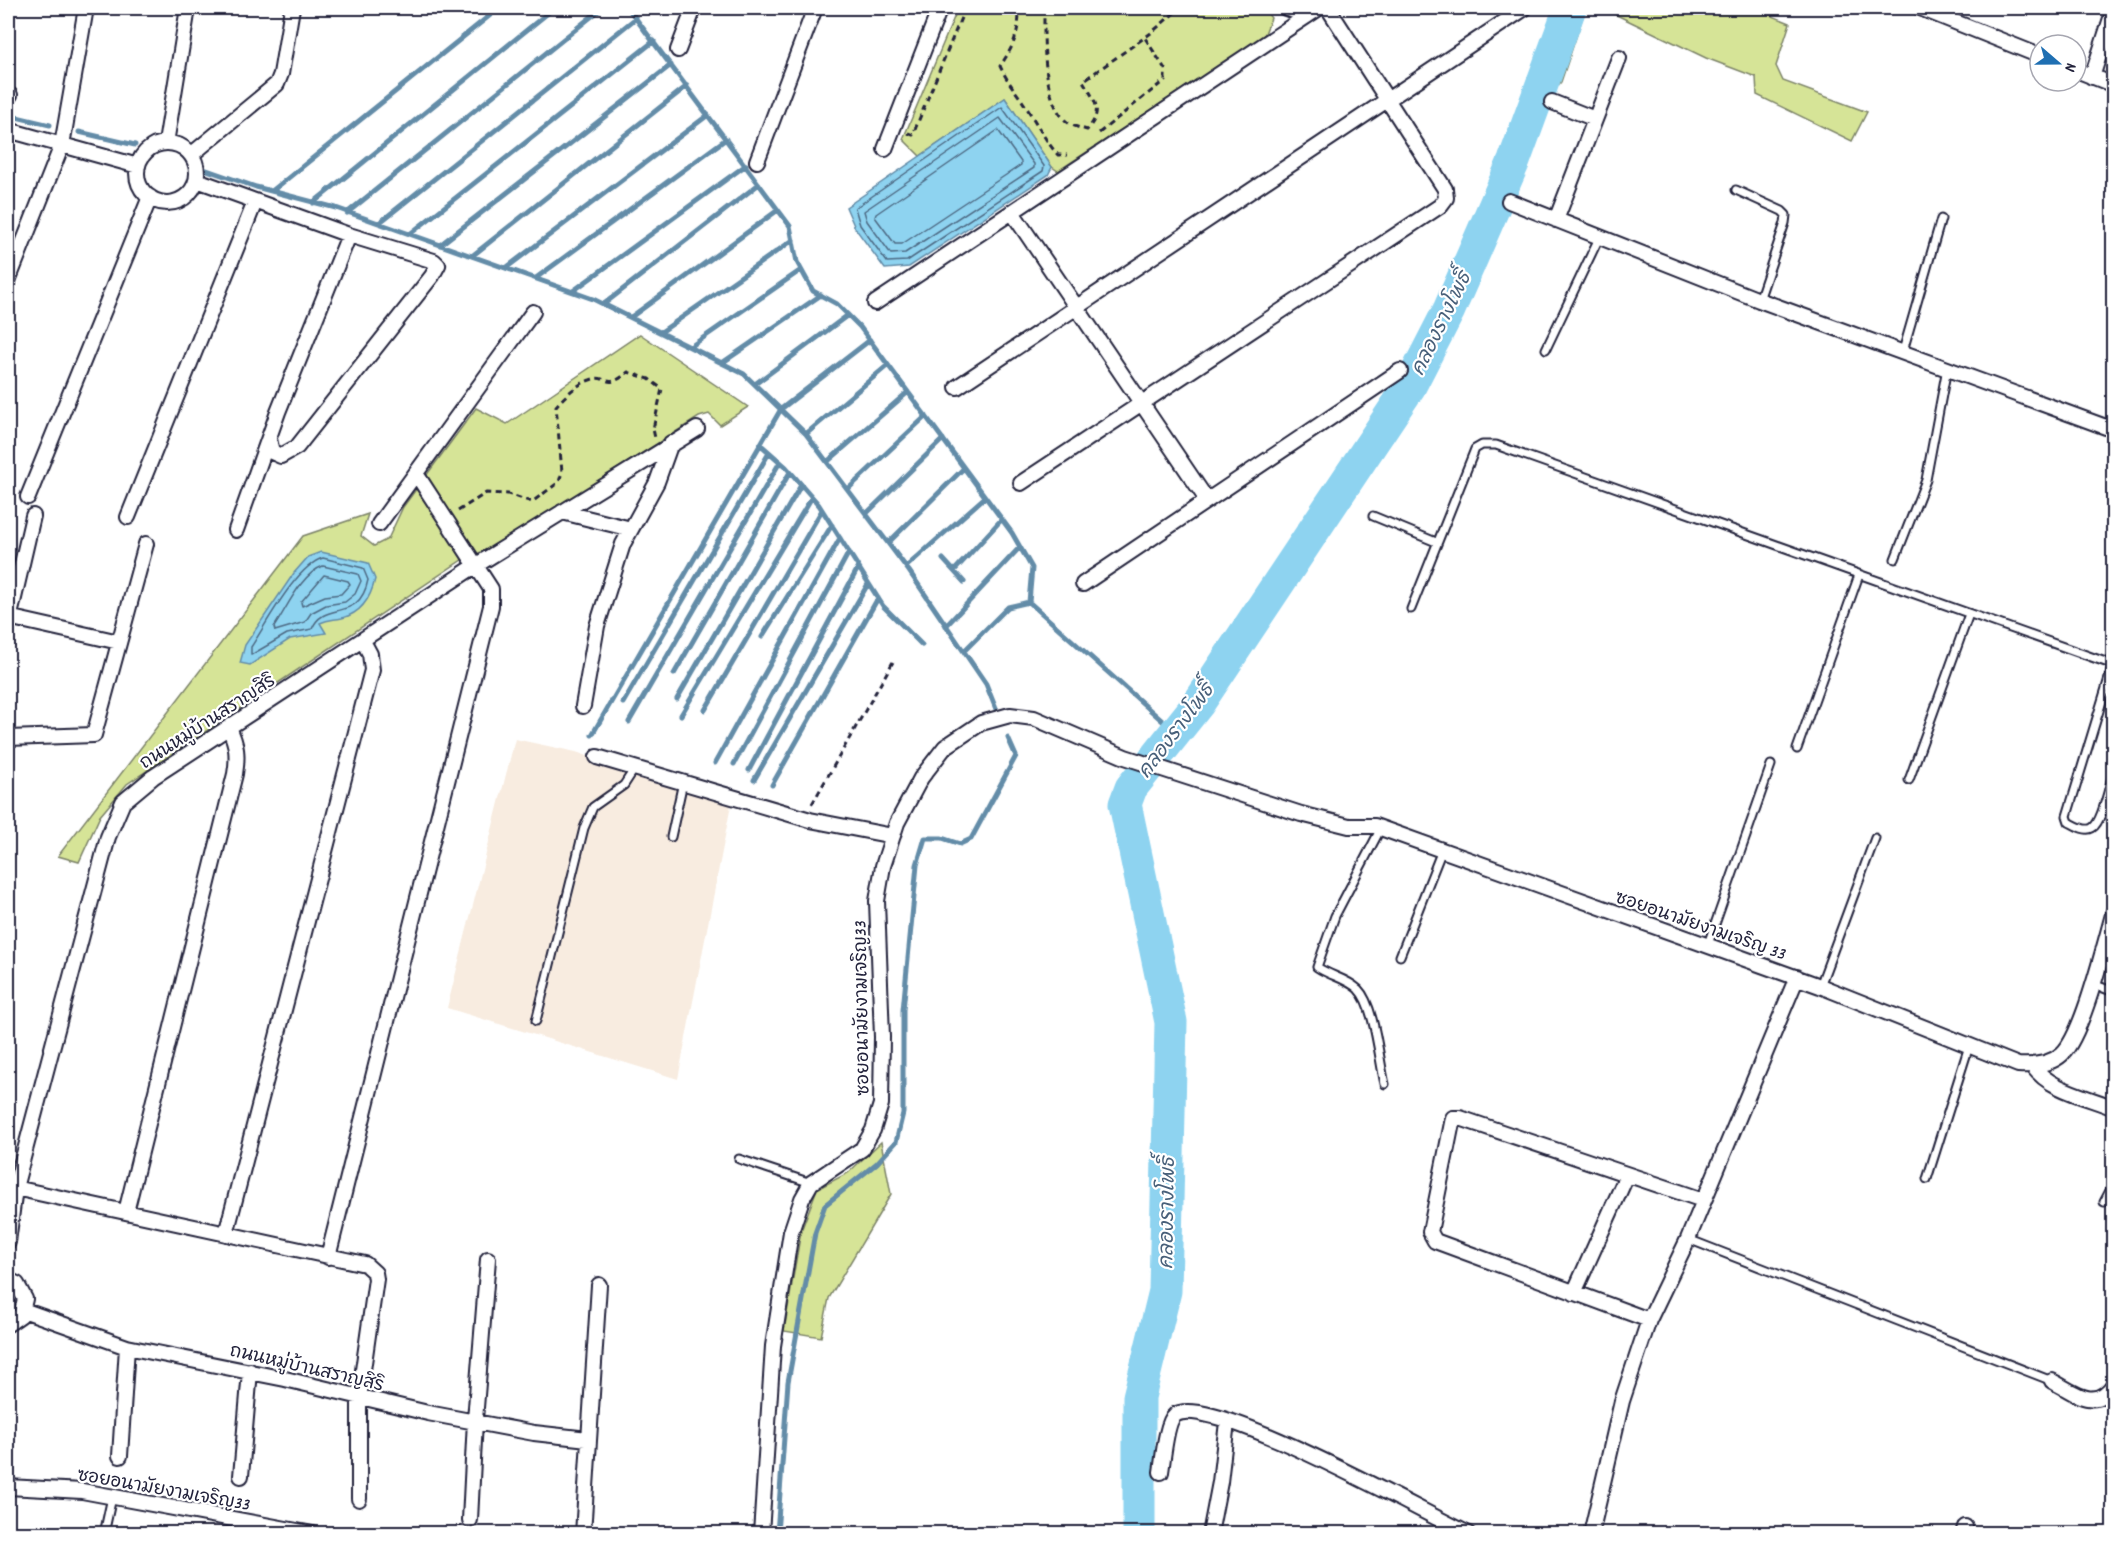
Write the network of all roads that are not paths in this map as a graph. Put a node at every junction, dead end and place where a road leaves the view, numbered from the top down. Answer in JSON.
{"nodes":[{"id":1,"x":86,"y":8,"type":"edge"},
{"id":2,"x":188,"y":8,"type":"edge"},
{"id":3,"x":292,"y":8,"type":"edge"},
{"id":4,"x":694,"y":8,"type":"edge"},
{"id":5,"x":815,"y":8,"type":"edge"},
{"id":6,"x":940,"y":8,"type":"edge"},
{"id":7,"x":1286,"y":8,"type":"edge"},
{"id":8,"x":1319,"y":8,"type":"edge"},
{"id":9,"x":1328,"y":8,"type":"edge"},
{"id":10,"x":1526,"y":8,"type":"edge"},
{"id":11,"x":1920,"y":8,"type":"edge"},
{"id":12,"x":2114,"y":9,"type":"edge"},
{"id":13,"x":1306,"y":16,"type":"junction"},
{"id":14,"x":678,"y":50,"type":"dead end"},
{"id":15,"x":2028,"y":51,"type":"edge"},
{"id":16,"x":1619,"y":58,"type":"dead end"},
{"id":17,"x":2088,"y":75,"type":"edge"},
{"id":18,"x":2092,"y":77,"type":"junction"},
{"id":19,"x":2114,"y":85,"type":"edge"},
{"id":20,"x":1387,"y":100,"type":"junction"},
{"id":21,"x":1552,"y":102,"type":"dead end"},
{"id":22,"x":1595,"y":119,"type":"junction"},
{"id":23,"x":8,"y":130,"type":"edge"},
{"id":24,"x":166,"y":143,"type":"junction"},
{"id":25,"x":62,"y":145,"type":"junction"},
{"id":26,"x":885,"y":149,"type":"dead end"},
{"id":27,"x":191,"y":155,"type":"junction"},
{"id":28,"x":757,"y":161,"type":"dead end"},
{"id":29,"x":138,"y":166,"type":"junction"},
{"id":30,"x":196,"y":180,"type":"junction"},
{"id":31,"x":1736,"y":190,"type":"dead end"},
{"id":32,"x":150,"y":197,"type":"junction"},
{"id":33,"x":1509,"y":201,"type":"dead end"},
{"id":34,"x":255,"y":202,"type":"junction"},
{"id":35,"x":1012,"y":212,"type":"junction"},
{"id":36,"x":1941,"y":219,"type":"dead end"},
{"id":37,"x":1556,"y":220,"type":"junction"},
{"id":38,"x":349,"y":235,"type":"junction"},
{"id":39,"x":1599,"y":238,"type":"junction"},
{"id":40,"x":8,"y":281,"type":"edge"},
{"id":41,"x":1758,"y":300,"type":"junction"},
{"id":42,"x":875,"y":303,"type":"dead end"},
{"id":43,"x":1076,"y":307,"type":"junction"},
{"id":44,"x":533,"y":312,"type":"dead end"},
{"id":45,"x":1546,"y":349,"type":"dead end"},
{"id":46,"x":1903,"y":351,"type":"junction"},
{"id":47,"x":1947,"y":368,"type":"junction"},
{"id":48,"x":1400,"y":371,"type":"dead end"},
{"id":49,"x":957,"y":387,"type":"dead end"},
{"id":50,"x":1141,"y":404,"type":"junction"},
{"id":51,"x":697,"y":429,"type":"dead end"},
{"id":52,"x":2114,"y":430,"type":"edge"},
{"id":53,"x":269,"y":439,"type":"junction"},
{"id":54,"x":671,"y":443,"type":"junction"},
{"id":55,"x":417,"y":475,"type":"junction"},
{"id":56,"x":1021,"y":483,"type":"dead end"},
{"id":57,"x":28,"y":497,"type":"dead end"},
{"id":58,"x":1207,"y":500,"type":"junction"},
{"id":59,"x":561,"y":512,"type":"junction"},
{"id":60,"x":33,"y":516,"type":"dead end"},
{"id":61,"x":1372,"y":516,"type":"dead end"},
{"id":62,"x":128,"y":517,"type":"dead end"},
{"id":63,"x":379,"y":524,"type":"dead end"},
{"id":64,"x":631,"y":529,"type":"junction"},
{"id":65,"x":236,"y":530,"type":"dead end"},
{"id":66,"x":1436,"y":542,"type":"junction"},
{"id":67,"x":146,"y":544,"type":"dead end"},
{"id":68,"x":1895,"y":559,"type":"dead end"},
{"id":69,"x":476,"y":566,"type":"junction"},
{"id":70,"x":1859,"y":574,"type":"junction"},
{"id":71,"x":1083,"y":584,"type":"dead end"},
{"id":72,"x":1411,"y":609,"type":"dead end"},
{"id":73,"x":1969,"y":614,"type":"junction"},
{"id":74,"x":8,"y":619,"type":"edge"},
{"id":75,"x":363,"y":641,"type":"junction"},
{"id":76,"x":119,"y":642,"type":"junction"},
{"id":77,"x":2113,"y":665,"type":"edge"},
{"id":78,"x":583,"y":706,"type":"dead end"},
{"id":79,"x":229,"y":728,"type":"junction"},
{"id":80,"x":8,"y":738,"type":"edge"},
{"id":81,"x":1797,"y":749,"type":"dead end"},
{"id":82,"x":597,"y":757,"type":"dead end"},
{"id":83,"x":1771,"y":765,"type":"dead end"},
{"id":84,"x":635,"y":768,"type":"junction"},
{"id":85,"x":2114,"y":770,"type":"edge"},
{"id":86,"x":1176,"y":774,"type":"joint"},
{"id":87,"x":1910,"y":780,"type":"dead end"},
{"id":88,"x":683,"y":782,"type":"junction"},
{"id":89,"x":1381,"y":828,"type":"junction"},
{"id":90,"x":893,"y":836,"type":"junction"},
{"id":91,"x":671,"y":837,"type":"dead end"},
{"id":92,"x":1875,"y":838,"type":"dead end"},
{"id":93,"x":1442,"y":850,"type":"junction"},
{"id":94,"x":2114,"y":911,"type":"edge"},
{"id":95,"x":1707,"y":947,"type":"junction"},
{"id":96,"x":1400,"y":956,"type":"dead end"},
{"id":97,"x":1797,"y":977,"type":"junction"},
{"id":98,"x":2091,"y":984,"type":"junction"},
{"id":99,"x":1820,"y":986,"type":"junction"},
{"id":100,"x":2114,"y":992,"type":"edge"},
{"id":101,"x":536,"y":1021,"type":"dead end"},
{"id":102,"x":1969,"y":1046,"type":"junction"},
{"id":103,"x":2033,"y":1066,"type":"junction"},
{"id":104,"x":1384,"y":1084,"type":"dead end"},
{"id":105,"x":2114,"y":1107,"type":"edge"},
{"id":106,"x":739,"y":1160,"type":"dead end"},
{"id":107,"x":1627,"y":1174,"type":"junction"},
{"id":108,"x":1927,"y":1179,"type":"dead end"},
{"id":109,"x":811,"y":1183,"type":"junction"},
{"id":110,"x":2114,"y":1183,"type":"edge"},
{"id":111,"x":15,"y":1188,"type":"junction"},
{"id":112,"x":1703,"y":1200,"type":"junction"},
{"id":113,"x":2104,"y":1202,"type":"dead end"},
{"id":114,"x":126,"y":1212,"type":"junction"},
{"id":115,"x":226,"y":1234,"type":"junction"},
{"id":116,"x":1688,"y":1239,"type":"junction"},
{"id":117,"x":8,"y":1242,"type":"edge"},
{"id":118,"x":328,"y":1257,"type":"junction"},
{"id":119,"x":488,"y":1259,"type":"dead end"},
{"id":120,"x":8,"y":1280,"type":"edge"},
{"id":121,"x":599,"y":1285,"type":"dead end"},
{"id":122,"x":1574,"y":1293,"type":"junction"},
{"id":123,"x":23,"y":1310,"type":"junction"},
{"id":124,"x":1649,"y":1320,"type":"junction"},
{"id":125,"x":8,"y":1324,"type":"edge"},
{"id":126,"x":127,"y":1347,"type":"junction"},
{"id":127,"x":250,"y":1371,"type":"junction"},
{"id":128,"x":2052,"y":1381,"type":"joint"},
{"id":129,"x":2114,"y":1384,"type":"edge"},
{"id":130,"x":359,"y":1398,"type":"junction"},
{"id":131,"x":475,"y":1420,"type":"junction"},
{"id":132,"x":1227,"y":1422,"type":"junction"},
{"id":133,"x":588,"y":1439,"type":"junction"},
{"id":134,"x":120,"y":1456,"type":"dead end"},
{"id":135,"x":1161,"y":1472,"type":"dead end"},
{"id":136,"x":241,"y":1476,"type":"dead end"},
{"id":137,"x":8,"y":1487,"type":"edge"},
{"id":138,"x":112,"y":1497,"type":"junction"},
{"id":139,"x":359,"y":1499,"type":"dead end"},
{"id":140,"x":470,"y":1521,"type":"dead end"},
{"id":141,"x":104,"y":1533,"type":"edge"},
{"id":142,"x":313,"y":1533,"type":"edge"},
{"id":143,"x":583,"y":1533,"type":"edge"},
{"id":144,"x":761,"y":1533,"type":"edge"},
{"id":145,"x":1210,"y":1533,"type":"edge"},
{"id":146,"x":1469,"y":1533,"type":"edge"},
{"id":147,"x":1591,"y":1533,"type":"edge"}],
"edges":[{"from":1,"to":25,"type":"street"},
{"from":2,"to":24,"type":"street"},
{"from":3,"to":27,"type":"street"},
{"from":4,"to":14,"type":"street"},
{"from":5,"to":28,"type":"street"},
{"from":6,"to":26,"type":"street"},
{"from":7,"to":13,"type":"street"},
{"from":8,"to":13,"type":"street"},
{"from":9,"to":20,"type":"street"},
{"from":10,"to":20,"type":"street"},
{"from":11,"to":15,"type":"street"},
{"from":12,"to":18,"type":"street"},
{"from":13,"to":35,"type":"street"},
{"from":16,"to":22,"type":"street"},
{"from":17,"to":18,"type":"street"},
{"from":18,"to":19,"type":"street"},
{"from":20,"to":43,"type":"street"},
{"from":20,"to":50,"type":"street"},
{"from":21,"to":22,"type":"street"},
{"from":22,"to":37,"type":"street"},
{"from":23,"to":25,"type":"street"},
{"from":24,"to":27,"type":"street"},
{"from":24,"to":29,"type":"street"},
{"from":25,"to":29,"type":"street"},
{"from":25,"to":40,"type":"street"},
{"from":27,"to":30,"type":"street"},
{"from":29,"to":32,"type":"street"},
{"from":30,"to":32,"type":"street"},
{"from":30,"to":34,"type":"street"},
{"from":31,"to":41,"type":"lane"},
{"from":32,"to":57,"type":"street"},
{"from":33,"to":37,"type":"street"},
{"from":34,"to":38,"type":"street"},
{"from":34,"to":62,"type":"street"},
{"from":35,"to":42,"type":"street"},
{"from":35,"to":43,"type":"street"},
{"from":36,"to":46,"type":"lane"},
{"from":37,"to":39,"type":"street"},
{"from":38,"to":53,"type":"street"},
{"from":38,"to":53,"type":"street"},
{"from":39,"to":41,"type":"street"},
{"from":39,"to":45,"type":"lane"},
{"from":41,"to":46,"type":"street"},
{"from":43,"to":49,"type":"street"},
{"from":43,"to":50,"type":"street"},
{"from":44,"to":55,"type":"street"},
{"from":46,"to":47,"type":"street"},
{"from":47,"to":52,"type":"street"},
{"from":47,"to":68,"type":"lane"},
{"from":48,"to":58,"type":"street"},
{"from":50,"to":56,"type":"street"},
{"from":50,"to":58,"type":"street"},
{"from":51,"to":54,"type":"street","name":"ถนนหมู่บ้านสราญสิริ"},
{"from":53,"to":65,"type":"street"},
{"from":54,"to":59,"type":"street","name":"ถนนหมู่บ้านสราญสิริ"},
{"from":54,"to":64,"type":"street"},
{"from":55,"to":63,"type":"street"},
{"from":55,"to":69,"type":"street"},
{"from":58,"to":71,"type":"street"},
{"from":59,"to":64,"type":"street"},
{"from":59,"to":69,"type":"street","name":"ถนนหมู่บ้านสราญสิริ"},
{"from":60,"to":74,"type":"street"},
{"from":61,"to":66,"type":"lane"},
{"from":64,"to":78,"type":"street"},
{"from":66,"to":70,"type":"lane"},
{"from":66,"to":72,"type":"lane"},
{"from":67,"to":76,"type":"street"},
{"from":69,"to":75,"type":"street","name":"ถนนหมู่บ้านสราญสิริ"},
{"from":69,"to":118,"type":"street"},
{"from":70,"to":73,"type":"lane"},
{"from":70,"to":81,"type":"lane"},
{"from":73,"to":77,"type":"lane"},
{"from":73,"to":87,"type":"lane"},
{"from":74,"to":76,"type":"street"},
{"from":75,"to":79,"type":"street","name":"ถนนหมู่บ้านสราญสิริ"},
{"from":75,"to":115,"type":"street"},
{"from":76,"to":80,"type":"street"},
{"from":77,"to":85,"type":"lane"},
{"from":79,"to":111,"type":"street","name":"ถนนหมู่บ้านสราญสิริ"},
{"from":79,"to":114,"type":"street"},
{"from":82,"to":84,"type":"street"},
{"from":83,"to":95,"type":"lane"},
{"from":84,"to":88,"type":"street"},
{"from":84,"to":101,"type":"lane"},
{"from":86,"to":89,"type":"street","name":"ซอยอนามัยงามเจริญ 33"},
{"from":86,"to":90,"type":"street","name":"ซอยอนามัยงามเจริญ33"},
{"from":88,"to":90,"type":"street"},
{"from":88,"to":91,"type":"lane"},
{"from":89,"to":93,"type":"street","name":"ซอยอนามัยงามเจริญ 33"},
{"from":89,"to":104,"type":"lane"},
{"from":90,"to":109,"type":"street","name":"ซอยอนามัยงามเจริญ33"},
{"from":92,"to":99,"type":"lane"},
{"from":93,"to":95,"type":"street","name":"ซอยอนามัยงามเจริญ 33"},
{"from":93,"to":96,"type":"lane"},
{"from":94,"to":98,"type":"street"},
{"from":95,"to":97,"type":"street","name":"ซอยอนามัยงามเจริญ 33"},
{"from":97,"to":99,"type":"street","name":"ซอยอนามัยงามเจริญ 33"},
{"from":97,"to":112,"type":"street"},
{"from":98,"to":100,"type":"lane"},
{"from":98,"to":103,"type":"street"},
{"from":99,"to":102,"type":"street","name":"ซอยอนามัยงามเจริญ 33"},
{"from":102,"to":103,"type":"street","name":"ซอยอนามัยงามเจริญ 33"},
{"from":102,"to":108,"type":"lane"},
{"from":103,"to":105,"type":"street"},
{"from":106,"to":109,"type":"lane"},
{"from":107,"to":112,"type":"street"},
{"from":107,"to":122,"type":"street"},
{"from":107,"to":122,"type":"street"},
{"from":109,"to":144,"type":"street"},
{"from":110,"to":113,"type":"lane"},
{"from":111,"to":114,"type":"street"},
{"from":111,"to":117,"type":"street","name":"ถนนหมู่บ้านสราญสิริ"},
{"from":112,"to":116,"type":"street"},
{"from":114,"to":115,"type":"street"},
{"from":115,"to":118,"type":"street"},
{"from":116,"to":124,"type":"street"},
{"from":116,"to":128,"type":"lane"},
{"from":118,"to":130,"type":"street"},
{"from":119,"to":131,"type":"street"},
{"from":120,"to":123,"type":"street"},
{"from":121,"to":133,"type":"street"},
{"from":122,"to":124,"type":"street"},
{"from":123,"to":125,"type":"street"},
{"from":123,"to":126,"type":"street","name":"ถนนหมู่บ้านสราญสิริ"},
{"from":124,"to":147,"type":"street"},
{"from":126,"to":127,"type":"street","name":"ถนนหมู่บ้านสราญสิริ"},
{"from":126,"to":134,"type":"street"},
{"from":127,"to":130,"type":"street","name":"ถนนหมู่บ้านสราญสิริ"},
{"from":127,"to":136,"type":"street"},
{"from":128,"to":129,"type":"street"},
{"from":130,"to":131,"type":"street","name":"ถนนหมู่บ้านสราญสิริ"},
{"from":130,"to":139,"type":"street"},
{"from":131,"to":133,"type":"street","name":"ถนนหมู่บ้านสราญสิริ"},
{"from":131,"to":140,"type":"street"},
{"from":132,"to":135,"type":"street"},
{"from":132,"to":145,"type":"street"},
{"from":132,"to":146,"type":"street"},
{"from":133,"to":143,"type":"street"},
{"from":137,"to":138,"type":"street","name":"ซอยอนามัยงามเจริญ33"},
{"from":138,"to":141,"type":"lane"},
{"from":138,"to":142,"type":"street","name":"ซอยอนามัยงามเจริญ33"}]}
